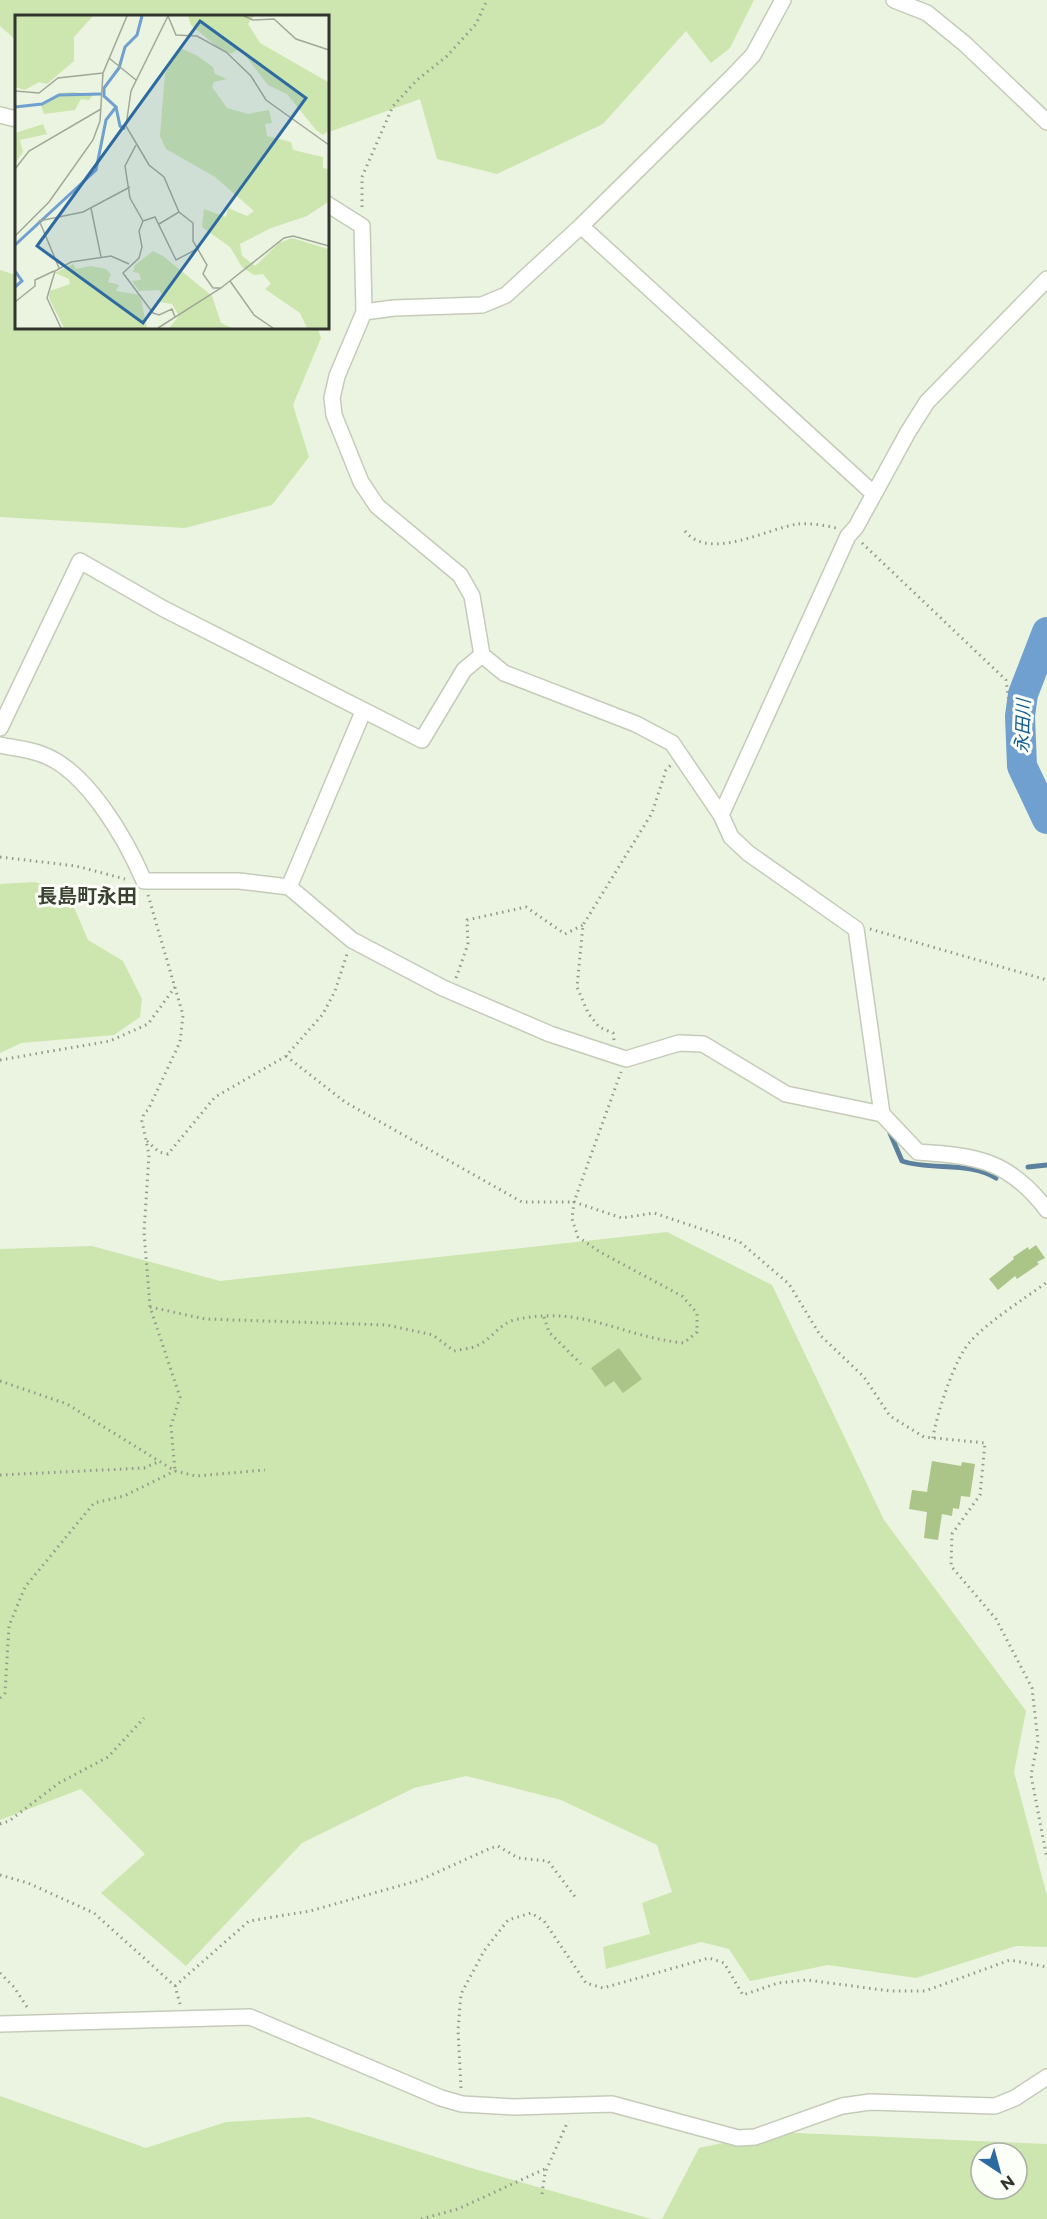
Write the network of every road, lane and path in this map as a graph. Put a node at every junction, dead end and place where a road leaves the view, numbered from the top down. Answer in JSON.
{"nodes":[{"id":1,"x":487,"y":0,"type":"edge"},
{"id":2,"x":783,"y":0,"type":"edge"},
{"id":3,"x":894,"y":0,"type":"edge"},
{"id":4,"x":0,"y":115,"type":"edge"},
{"id":5,"x":15,"y":119,"type":"edge"},
{"id":6,"x":1047,"y":122,"type":"edge"},
{"id":7,"x":328,"y":205,"type":"edge"},
{"id":8,"x":362,"y":226,"type":"junction"},
{"id":9,"x":582,"y":226,"type":"junction"},
{"id":10,"x":1047,"y":279,"type":"edge"},
{"id":11,"x":364,"y":312,"type":"junction"},
{"id":12,"x":874,"y":494,"type":"junction"},
{"id":13,"x":685,"y":531,"type":"dead end"},
{"id":14,"x":850,"y":533,"type":"junction"},
{"id":15,"x":482,"y":655,"type":"junction"},
{"id":16,"x":363,"y":712,"type":"junction"},
{"id":17,"x":1011,"y":718,"type":"dead end"},
{"id":18,"x":0,"y":728,"type":"edge"},
{"id":19,"x":0,"y":745,"type":"edge"},
{"id":20,"x":681,"y":756,"type":"junction"},
{"id":21,"x":721,"y":814,"type":"junction"},
{"id":22,"x":0,"y":856,"type":"edge"},
{"id":23,"x":144,"y":881,"type":"junction"},
{"id":24,"x":289,"y":887,"type":"junction"},
{"id":25,"x":583,"y":925,"type":"junction"},
{"id":26,"x":856,"y":929,"type":"junction"},
{"id":27,"x":352,"y":940,"type":"junction"},
{"id":28,"x":1047,"y":980,"type":"edge"},
{"id":29,"x":175,"y":987,"type":"junction"},
{"id":30,"x":451,"y":992,"type":"junction"},
{"id":31,"x":286,"y":1056,"type":"junction"},
{"id":32,"x":621,"y":1057,"type":"junction"},
{"id":33,"x":0,"y":1060,"type":"edge"},
{"id":34,"x":882,"y":1114,"type":"junction"},
{"id":35,"x":147,"y":1141,"type":"junction"},
{"id":36,"x":574,"y":1202,"type":"junction"},
{"id":37,"x":1047,"y":1210,"type":"edge"},
{"id":38,"x":1047,"y":1282,"type":"edge"},
{"id":39,"x":150,"y":1307,"type":"junction"},
{"id":40,"x":544,"y":1317,"type":"junction"},
{"id":41,"x":581,"y":1364,"type":"dead end"},
{"id":42,"x":0,"y":1381,"type":"edge"},
{"id":43,"x":933,"y":1438,"type":"junction"},
{"id":44,"x":158,"y":1462,"type":"junction"},
{"id":45,"x":264,"y":1470,"type":"dead end"},
{"id":46,"x":175,"y":1471,"type":"junction"},
{"id":47,"x":0,"y":1475,"type":"edge"},
{"id":48,"x":0,"y":1698,"type":"edge"},
{"id":49,"x":144,"y":1718,"type":"dead end"},
{"id":50,"x":0,"y":1824,"type":"edge"},
{"id":51,"x":1047,"y":1860,"type":"edge"},
{"id":52,"x":0,"y":1875,"type":"edge"},
{"id":53,"x":576,"y":1898,"type":"dead end"},
{"id":54,"x":1047,"y":1967,"type":"edge"},
{"id":55,"x":0,"y":1973,"type":"edge"},
{"id":56,"x":175,"y":1986,"type":"junction"},
{"id":57,"x":184,"y":2019,"type":"junction"},
{"id":58,"x":32,"y":2023,"type":"junction"},
{"id":59,"x":0,"y":2024,"type":"edge"},
{"id":60,"x":1047,"y":2077,"type":"edge"},
{"id":61,"x":462,"y":2104,"type":"junction"},
{"id":62,"x":580,"y":2105,"type":"junction"},
{"id":63,"x":547,"y":2168,"type":"junction"},
{"id":64,"x":542,"y":2194,"type":"dead end"},
{"id":65,"x":421,"y":2219,"type":"edge"}],
"edges":[{"from":1,"to":8,"type":"path"},
{"from":2,"to":9,"type":"street"},
{"from":3,"to":6,"type":"street"},
{"from":4,"to":5,"type":"street"},
{"from":7,"to":8,"type":"street"},
{"from":8,"to":11,"type":"street"},
{"from":9,"to":11,"type":"street"},
{"from":9,"to":12,"type":"street"},
{"from":10,"to":12,"type":"street"},
{"from":11,"to":15,"type":"street"},
{"from":12,"to":14,"type":"street"},
{"from":13,"to":14,"type":"path"},
{"from":14,"to":17,"type":"path"},
{"from":14,"to":21,"type":"street"},
{"from":15,"to":16,"type":"street"},
{"from":15,"to":20,"type":"street"},
{"from":16,"to":18,"type":"street"},
{"from":16,"to":24,"type":"street"},
{"from":19,"to":23,"type":"street"},
{"from":20,"to":21,"type":"street"},
{"from":20,"to":25,"type":"path"},
{"from":21,"to":26,"type":"street"},
{"from":22,"to":23,"type":"path"},
{"from":23,"to":24,"type":"street"},
{"from":23,"to":29,"type":"path"},
{"from":24,"to":27,"type":"street"},
{"from":25,"to":30,"type":"path"},
{"from":25,"to":32,"type":"path"},
{"from":26,"to":28,"type":"path"},
{"from":26,"to":34,"type":"street"},
{"from":27,"to":30,"type":"street"},
{"from":27,"to":31,"type":"path"},
{"from":29,"to":33,"type":"path"},
{"from":29,"to":35,"type":"path"},
{"from":30,"to":32,"type":"street"},
{"from":31,"to":35,"type":"path"},
{"from":31,"to":36,"type":"path"},
{"from":32,"to":34,"type":"street"},
{"from":32,"to":36,"type":"path"},
{"from":34,"to":37,"type":"street"},
{"from":35,"to":39,"type":"path"},
{"from":36,"to":40,"type":"path"},
{"from":36,"to":43,"type":"path"},
{"from":38,"to":43,"type":"path"},
{"from":39,"to":40,"type":"path"},
{"from":39,"to":46,"type":"path"},
{"from":40,"to":41,"type":"path"},
{"from":42,"to":44,"type":"path"},
{"from":43,"to":51,"type":"path"},
{"from":44,"to":46,"type":"path"},
{"from":44,"to":47,"type":"path"},
{"from":45,"to":46,"type":"path"},
{"from":46,"to":48,"type":"path"},
{"from":49,"to":50,"type":"path"},
{"from":52,"to":56,"type":"path"},
{"from":53,"to":56,"type":"path"},
{"from":54,"to":61,"type":"path"},
{"from":55,"to":58,"type":"path"},
{"from":56,"to":57,"type":"path"},
{"from":57,"to":58,"type":"street"},
{"from":57,"to":61,"type":"street"},
{"from":58,"to":59,"type":"street"},
{"from":60,"to":62,"type":"street"},
{"from":61,"to":62,"type":"street"},
{"from":62,"to":63,"type":"path"},
{"from":63,"to":64,"type":"path"},
{"from":63,"to":65,"type":"path"}]}
